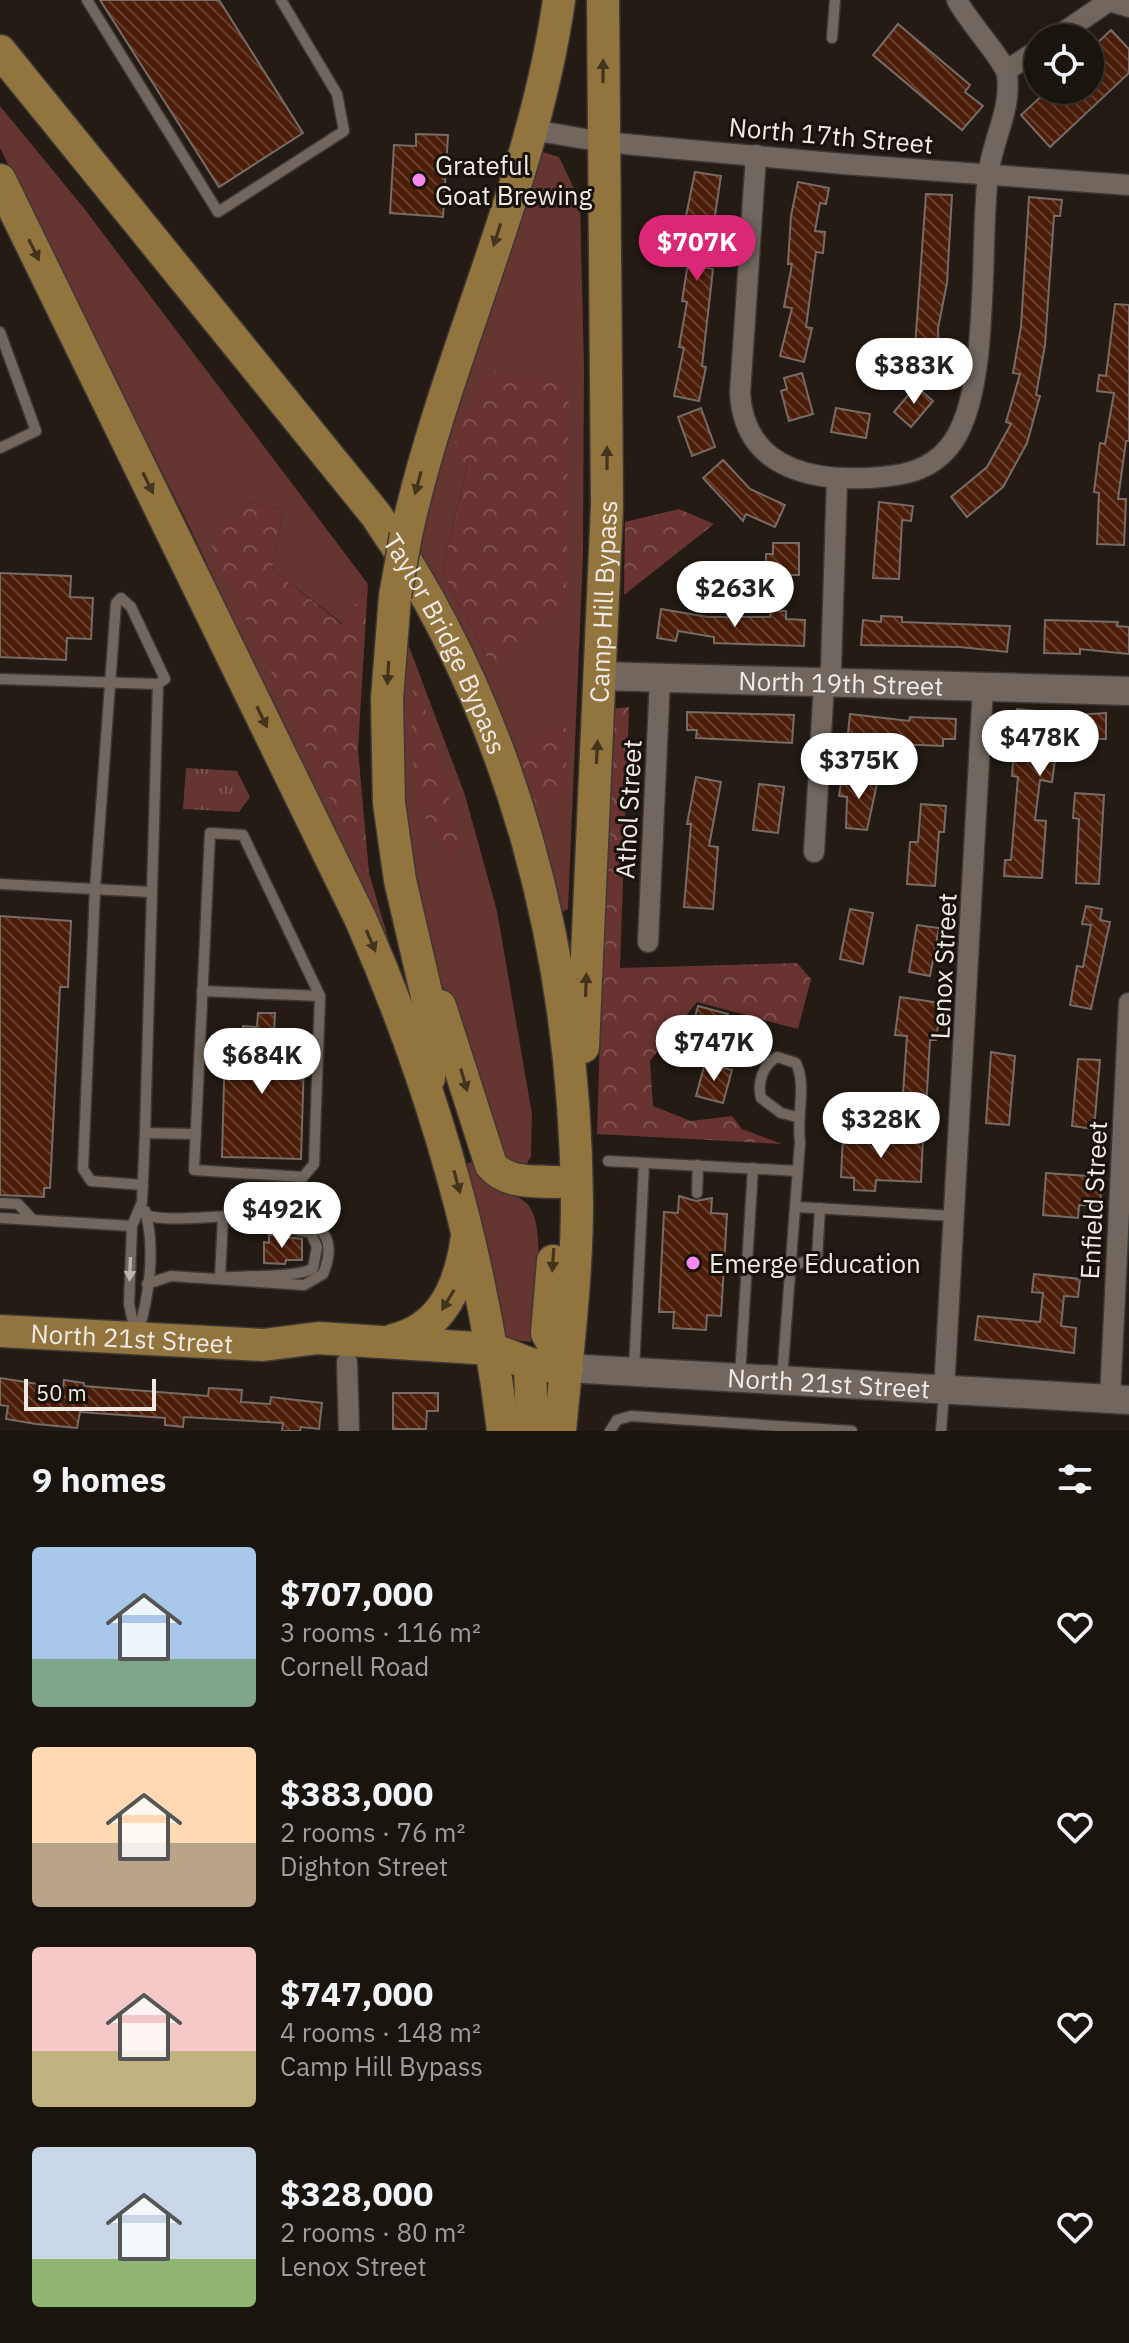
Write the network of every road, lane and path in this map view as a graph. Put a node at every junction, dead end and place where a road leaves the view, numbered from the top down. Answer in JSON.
{"nodes":[{"id":1,"x":87,"y":0,"type":"edge"},
{"id":2,"x":281,"y":0,"type":"edge"},
{"id":3,"x":559,"y":0,"type":"edge"},
{"id":4,"x":603,"y":0,"type":"edge"},
{"id":5,"x":835,"y":0,"type":"edge"},
{"id":6,"x":957,"y":0,"type":"edge"},
{"id":7,"x":1116,"y":3,"type":"edge"},
{"id":8,"x":1079,"y":24,"type":"edge"},
{"id":9,"x":832,"y":38,"type":"dead end"},
{"id":10,"x":0,"y":51,"type":"edge"},
{"id":11,"x":1024,"y":59,"type":"edge"},
{"id":12,"x":1007,"y":70,"type":"junction"},
{"id":13,"x":0,"y":82,"type":"edge"},
{"id":14,"x":529,"y":134,"type":"junction"},
{"id":15,"x":603,"y":142,"type":"junction"},
{"id":16,"x":756,"y":155,"type":"junction"},
{"id":17,"x":988,"y":173,"type":"junction"},
{"id":18,"x":0,"y":180,"type":"edge"},
{"id":19,"x":1129,"y":185,"type":"edge"},
{"id":20,"x":0,"y":332,"type":"edge"},
{"id":21,"x":0,"y":448,"type":"edge"},
{"id":22,"x":837,"y":479,"type":"junction"},
{"id":23,"x":601,"y":676,"type":"junction"},
{"id":24,"x":660,"y":678,"type":"junction"},
{"id":25,"x":0,"y":679,"type":"edge"},
{"id":26,"x":110,"y":682,"type":"junction"},
{"id":27,"x":158,"y":684,"type":"junction"},
{"id":28,"x":824,"y":684,"type":"junction"},
{"id":29,"x":983,"y":688,"type":"junction"},
{"id":30,"x":1129,"y":691,"type":"edge"},
{"id":31,"x":814,"y":852,"type":"dead end"},
{"id":32,"x":0,"y":884,"type":"edge"},
{"id":33,"x":95,"y":889,"type":"junction"},
{"id":34,"x":150,"y":892,"type":"junction"},
{"id":35,"x":410,"y":927,"type":"junction"},
{"id":36,"x":648,"y":942,"type":"dead end"},
{"id":37,"x":202,"y":991,"type":"junction"},
{"id":38,"x":320,"y":996,"type":"junction"},
{"id":39,"x":1129,"y":1003,"type":"edge"},
{"id":40,"x":428,"y":1085,"type":"junction"},
{"id":41,"x":1127,"y":1086,"type":"edge"},
{"id":42,"x":797,"y":1117,"type":"junction"},
{"id":43,"x":145,"y":1133,"type":"junction"},
{"id":44,"x":196,"y":1134,"type":"junction"},
{"id":45,"x":608,"y":1161,"type":"dead end"},
{"id":46,"x":644,"y":1163,"type":"junction"},
{"id":47,"x":698,"y":1165,"type":"junction"},
{"id":48,"x":753,"y":1168,"type":"junction"},
{"id":49,"x":798,"y":1171,"type":"junction"},
{"id":50,"x":143,"y":1185,"type":"junction"},
{"id":51,"x":566,"y":1192,"type":"junction"},
{"id":52,"x":697,"y":1193,"type":"dead end"},
{"id":53,"x":142,"y":1202,"type":"junction"},
{"id":54,"x":0,"y":1203,"type":"edge"},
{"id":55,"x":796,"y":1207,"type":"junction"},
{"id":56,"x":820,"y":1208,"type":"junction"},
{"id":57,"x":146,"y":1215,"type":"junction"},
{"id":58,"x":223,"y":1216,"type":"junction"},
{"id":59,"x":954,"y":1216,"type":"junction"},
{"id":60,"x":0,"y":1218,"type":"edge"},
{"id":61,"x":32,"y":1219,"type":"junction"},
{"id":62,"x":132,"y":1226,"type":"junction"},
{"id":63,"x":468,"y":1226,"type":"junction"},
{"id":64,"x":791,"y":1266,"type":"junction"},
{"id":65,"x":220,"y":1278,"type":"junction"},
{"id":66,"x":147,"y":1284,"type":"junction"},
{"id":67,"x":0,"y":1331,"type":"edge"},
{"id":68,"x":137,"y":1338,"type":"junction"},
{"id":69,"x":384,"y":1342,"type":"junction"},
{"id":70,"x":263,"y":1345,"type":"junction"},
{"id":71,"x":494,"y":1360,"type":"junction"},
{"id":72,"x":347,"y":1362,"type":"junction"},
{"id":73,"x":530,"y":1364,"type":"junction"},
{"id":74,"x":567,"y":1368,"type":"junction"},
{"id":75,"x":634,"y":1372,"type":"junction"},
{"id":76,"x":740,"y":1378,"type":"junction"},
{"id":77,"x":782,"y":1381,"type":"junction"},
{"id":78,"x":944,"y":1391,"type":"junction"},
{"id":79,"x":1119,"y":1400,"type":"edge"},
{"id":80,"x":349,"y":1431,"type":"edge"},
{"id":81,"x":503,"y":1431,"type":"edge"},
{"id":82,"x":532,"y":1431,"type":"edge"},
{"id":83,"x":560,"y":1431,"type":"edge"},
{"id":84,"x":610,"y":1431,"type":"edge"},
{"id":85,"x":852,"y":1431,"type":"edge"},
{"id":86,"x":941,"y":1431,"type":"edge"}],
"edges":[{"from":1,"to":2,"type":"lane"},
{"from":3,"to":14,"type":"main road"},
{"from":15,"to":4,"type":"main road","name":"Camp Hill Bypass","one_way":true},
{"from":5,"to":9,"type":"lane"},
{"from":6,"to":12,"type":"street"},
{"from":7,"to":8,"type":"street"},
{"from":10,"to":51,"type":"main road","name":"Taylor Bridge Bypass"},
{"from":11,"to":12,"type":"street"},
{"from":12,"to":17,"type":"street"},
{"from":13,"to":51,"type":"main road"},
{"from":14,"to":15,"type":"street","name":"North 17th Street"},
{"from":14,"to":35,"type":"main road","one_way":true,"bridge":true},
{"from":15,"to":16,"type":"street","name":"North 17th Street"},
{"from":23,"to":15,"type":"main road","name":"Camp Hill Bypass","one_way":true},
{"from":16,"to":17,"type":"street","name":"North 17th Street"},
{"from":16,"to":22,"type":"street"},
{"from":17,"to":19,"type":"street","name":"North 17th Street"},
{"from":17,"to":22,"type":"street"},
{"from":18,"to":40,"type":"main road","one_way":true},
{"from":20,"to":21,"type":"lane"},
{"from":22,"to":28,"type":"street"},
{"from":23,"to":24,"type":"main road","name":"North 19th Street"},
{"from":51,"to":23,"type":"main road","name":"Camp Hill Bypass","one_way":true},
{"from":24,"to":28,"type":"main road","name":"North 19th Street"},
{"from":24,"to":36,"type":"street","name":"Athol Street"},
{"from":25,"to":26,"type":"lane"},
{"from":26,"to":27,"type":"lane"},
{"from":26,"to":27,"type":"lane"},
{"from":26,"to":33,"type":"lane"},
{"from":27,"to":34,"type":"lane"},
{"from":28,"to":29,"type":"main road","name":"North 19th Street"},
{"from":28,"to":31,"type":"street"},
{"from":29,"to":30,"type":"main road","name":"North 19th Street"},
{"from":29,"to":59,"type":"street","name":"Lenox Street"},
{"from":32,"to":33,"type":"lane"},
{"from":33,"to":34,"type":"lane"},
{"from":33,"to":50,"type":"lane"},
{"from":34,"to":43,"type":"lane"},
{"from":35,"to":40,"type":"main road"},
{"from":35,"to":51,"type":"main road","one_way":true},
{"from":37,"to":38,"type":"lane"},
{"from":37,"to":38,"type":"lane"},
{"from":37,"to":44,"type":"lane"},
{"from":38,"to":44,"type":"lane"},
{"from":39,"to":41,"type":"street","name":"Enfield Street"},
{"from":40,"to":63,"type":"main road","one_way":true},
{"from":41,"to":79,"type":"street","name":"Enfield Street"},
{"from":42,"to":42,"type":"lane"},
{"from":42,"to":49,"type":"lane"},
{"from":43,"to":44,"type":"lane"},
{"from":43,"to":50,"type":"lane"},
{"from":45,"to":46,"type":"lane"},
{"from":46,"to":47,"type":"lane"},
{"from":46,"to":75,"type":"lane"},
{"from":47,"to":48,"type":"lane"},
{"from":47,"to":52,"type":"lane"},
{"from":48,"to":49,"type":"lane"},
{"from":48,"to":76,"type":"lane"},
{"from":49,"to":55,"type":"lane"},
{"from":50,"to":53,"type":"lane"},
{"from":51,"to":74,"type":"main road","name":"Taylor Bridge Bypass"},
{"from":53,"to":57,"type":"lane"},
{"from":53,"to":62,"type":"lane"},
{"from":54,"to":61,"type":"lane"},
{"from":55,"to":56,"type":"lane"},
{"from":55,"to":64,"type":"lane"},
{"from":56,"to":59,"type":"lane"},
{"from":56,"to":64,"type":"lane"},
{"from":57,"to":58,"type":"lane"},
{"from":57,"to":66,"type":"lane"},
{"from":58,"to":65,"type":"lane"},
{"from":58,"to":65,"type":"lane"},
{"from":59,"to":78,"type":"street","name":"Lenox Street"},
{"from":60,"to":61,"type":"lane"},
{"from":61,"to":62,"type":"lane"},
{"from":62,"to":68,"type":"lane","one_way":true},
{"from":63,"to":69,"type":"main road","one_way":true},
{"from":63,"to":71,"type":"main road"},
{"from":64,"to":77,"type":"lane"},
{"from":65,"to":66,"type":"lane"},
{"from":66,"to":68,"type":"lane"},
{"from":67,"to":68,"type":"main road","name":"North 21st Street"},
{"from":68,"to":70,"type":"main road","name":"North 21st Street"},
{"from":69,"to":70,"type":"main road","name":"North 21st Street"},
{"from":69,"to":71,"type":"main road","name":"North 21st Street"},
{"from":70,"to":72,"type":"main road","name":"North 21st Street"},
{"from":71,"to":72,"type":"main road","name":"North 21st Street"},
{"from":71,"to":73,"type":"main road","name":"North 21st Street"},
{"from":71,"to":81,"type":"main road"},
{"from":72,"to":80,"type":"street"},
{"from":73,"to":74,"type":"main road","name":"North 21st Street"},
{"from":73,"to":82,"type":"main road"},
{"from":74,"to":75,"type":"main road","name":"North 21st Street"},
{"from":74,"to":83,"type":"main road","name":"Taylor Bridge Bypass"},
{"from":75,"to":76,"type":"main road","name":"North 21st Street"},
{"from":76,"to":77,"type":"main road","name":"North 21st Street"},
{"from":77,"to":78,"type":"main road","name":"North 21st Street"},
{"from":78,"to":79,"type":"main road","name":"North 21st Street"},
{"from":78,"to":86,"type":"lane"},
{"from":84,"to":85,"type":"lane"}]}
